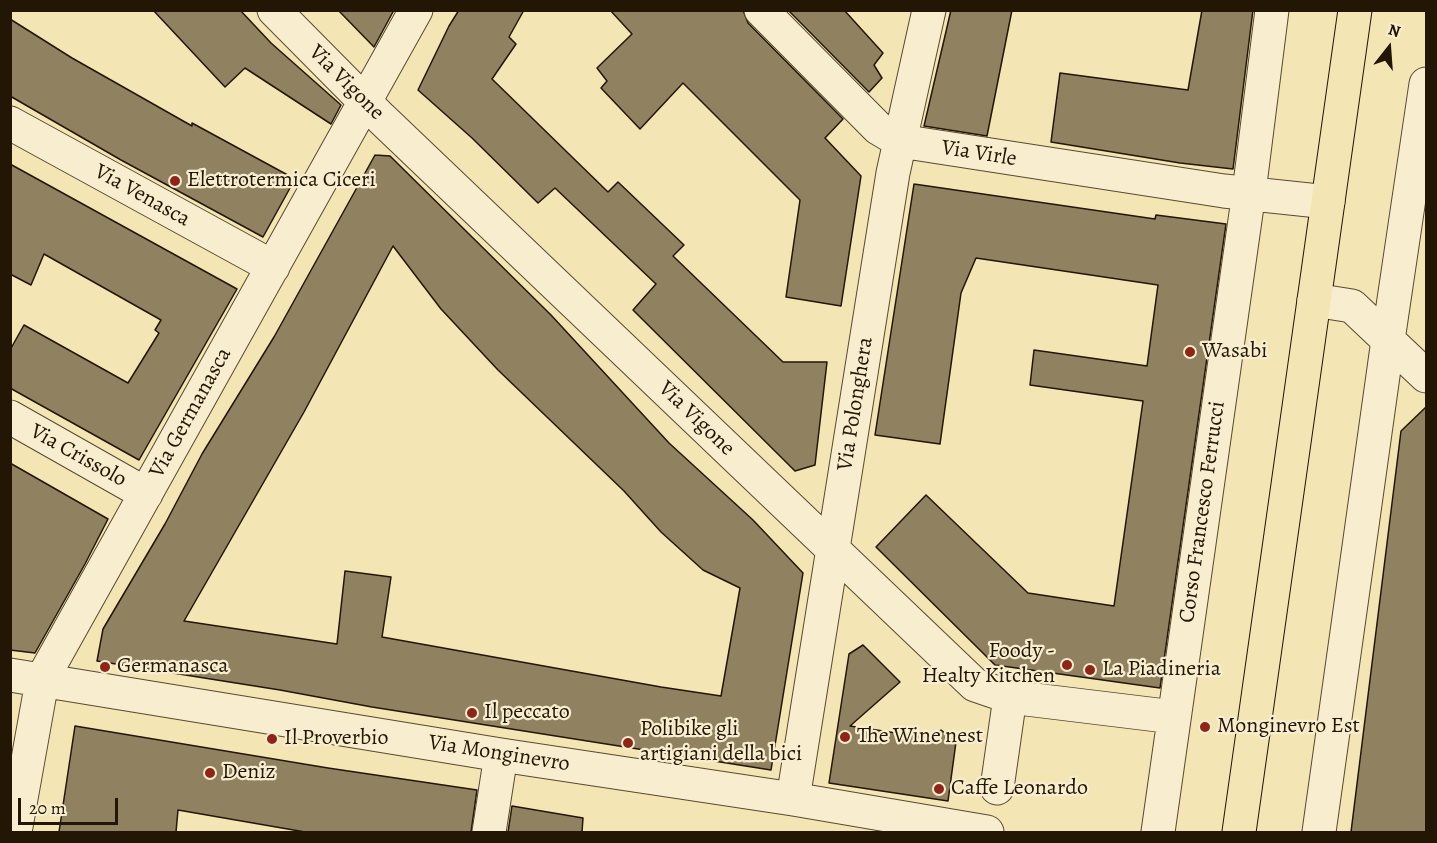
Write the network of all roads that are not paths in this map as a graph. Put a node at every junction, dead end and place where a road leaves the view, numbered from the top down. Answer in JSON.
{"nodes":[{"id":1,"x":274,"y":10,"type":"edge"},
{"id":2,"x":416,"y":10,"type":"edge"},
{"id":3,"x":760,"y":10,"type":"edge"},
{"id":4,"x":929,"y":10,"type":"edge"},
{"id":5,"x":1272,"y":10,"type":"edge"},
{"id":6,"x":1356,"y":10,"type":"edge"},
{"id":7,"x":1426,"y":84,"type":"edge"},
{"id":8,"x":365,"y":103,"type":"junction"},
{"id":9,"x":10,"y":123,"type":"edge"},
{"id":10,"x":900,"y":141,"type":"junction"},
{"id":11,"x":1249,"y":192,"type":"junction"},
{"id":12,"x":1328,"y":202,"type":"junction"},
{"id":13,"x":273,"y":267,"type":"junction"},
{"id":14,"x":1314,"y":300,"type":"junction"},
{"id":15,"x":1413,"y":356,"type":"edge"},
{"id":16,"x":10,"y":417,"type":"edge"},
{"id":17,"x":146,"y":494,"type":"junction"},
{"id":18,"x":834,"y":550,"type":"junction"},
{"id":19,"x":10,"y":675,"type":"edge"},
{"id":20,"x":43,"y":680,"type":"junction"},
{"id":21,"x":1010,"y":697,"type":"junction"},
{"id":22,"x":1174,"y":717,"type":"junction"},
{"id":23,"x":501,"y":755,"type":"junction"},
{"id":24,"x":996,"y":788,"type":"dead end"},
{"id":25,"x":793,"y":799,"type":"junction"},
{"id":26,"x":15,"y":832,"type":"edge"},
{"id":27,"x":489,"y":832,"type":"edge"},
{"id":28,"x":987,"y":832,"type":"edge"},
{"id":29,"x":1158,"y":832,"type":"edge"},
{"id":30,"x":1239,"y":832,"type":"edge"},
{"id":31,"x":1319,"y":832,"type":"edge"}],
"edges":[{"from":1,"to":8,"type":"street","name":"Via Vigone"},
{"from":2,"to":8,"type":"street","name":"Via Germanasca"},
{"from":3,"to":10,"type":"street","name":"Via Virle"},
{"from":4,"to":10,"type":"street","name":"Via Polonghera"},
{"from":5,"to":11,"type":"street","name":"Corso Francesco Ferrucci"},
{"from":6,"to":12,"type":"main road"},
{"from":7,"to":15,"type":"street"},
{"from":8,"to":13,"type":"street","name":"Via Germanasca"},
{"from":8,"to":18,"type":"street","name":"Via Vigone"},
{"from":9,"to":13,"type":"street","name":"Via Venasca"},
{"from":10,"to":11,"type":"street","name":"Via Virle"},
{"from":10,"to":18,"type":"street","name":"Via Polonghera"},
{"from":11,"to":12,"type":"street"},
{"from":11,"to":22,"type":"street","name":"Corso Francesco Ferrucci"},
{"from":12,"to":14,"type":"main road"},
{"from":13,"to":17,"type":"street","name":"Via Germanasca"},
{"from":14,"to":15,"type":"street"},
{"from":14,"to":30,"type":"main road"},
{"from":15,"to":31,"type":"street"},
{"from":16,"to":17,"type":"street","name":"Via Crissolo"},
{"from":17,"to":20,"type":"street","name":"Via Germanasca"},
{"from":18,"to":21,"type":"street","name":"Via Vigone"},
{"from":18,"to":25,"type":"street","name":"Via Polonghera"},
{"from":19,"to":20,"type":"street","name":"Via Monginevro"},
{"from":20,"to":23,"type":"street","name":"Via Monginevro"},
{"from":20,"to":26,"type":"street","name":"Via Germanasca"},
{"from":21,"to":22,"type":"street","name":"Via Vigone"},
{"from":21,"to":24,"type":"street"},
{"from":22,"to":29,"type":"street","name":"Corso Francesco Ferrucci"},
{"from":23,"to":25,"type":"street","name":"Via Monginevro"},
{"from":23,"to":27,"type":"street"},
{"from":25,"to":28,"type":"street","name":"Via Monginevro"}]}
